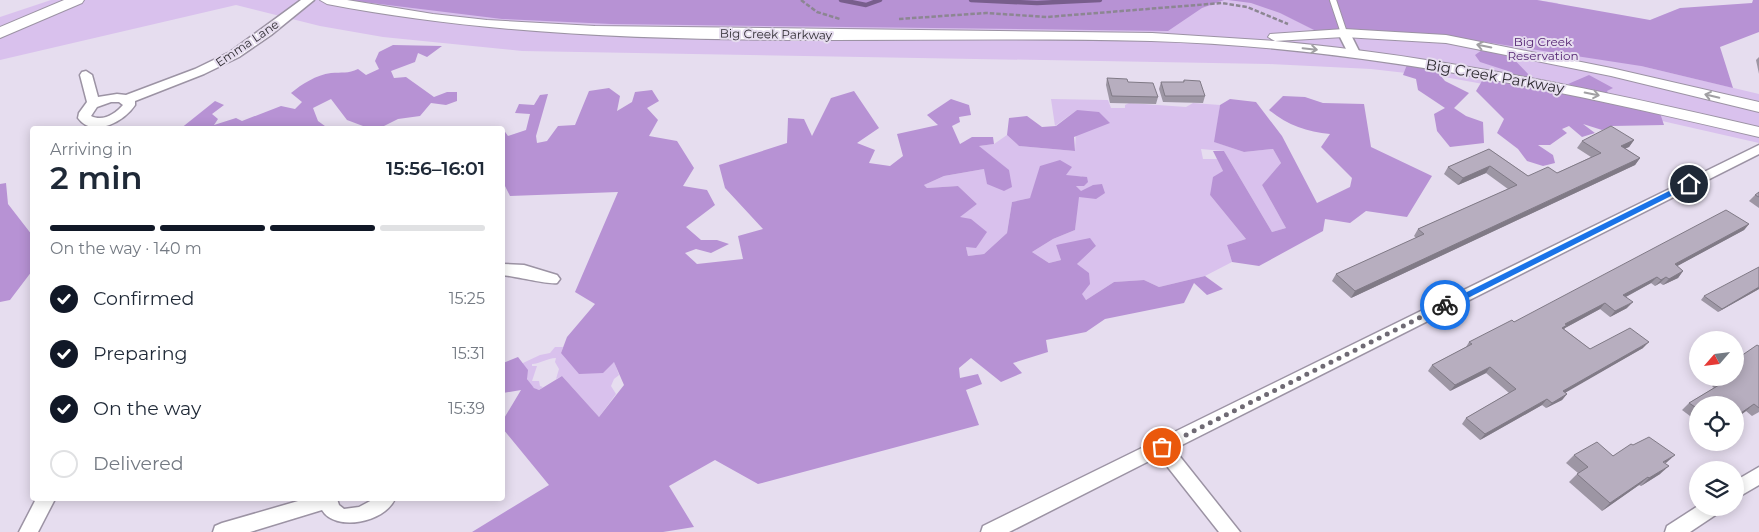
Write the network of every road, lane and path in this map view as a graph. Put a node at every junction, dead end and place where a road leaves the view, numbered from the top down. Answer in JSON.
{"nodes":[{"id":1,"x":77,"y":0,"type":"edge"},
{"id":2,"x":308,"y":0,"type":"edge"},
{"id":3,"x":327,"y":0,"type":"edge"},
{"id":4,"x":801,"y":0,"type":"edge"},
{"id":5,"x":1333,"y":0,"type":"edge"},
{"id":6,"x":844,"y":20,"type":"dead end"},
{"id":7,"x":898,"y":20,"type":"dead end"},
{"id":8,"x":1291,"y":26,"type":"dead end"},
{"id":9,"x":0,"y":33,"type":"edge"},
{"id":10,"x":1344,"y":33,"type":"junction"},
{"id":11,"x":1227,"y":40,"type":"junction"},
{"id":12,"x":1354,"y":54,"type":"junction"},
{"id":13,"x":86,"y":75,"type":"dead end"},
{"id":14,"x":126,"y":100,"type":"junction"},
{"id":15,"x":94,"y":104,"type":"junction"},
{"id":16,"x":1759,"y":107,"type":"edge"},
{"id":17,"x":90,"y":126,"type":"edge"},
{"id":18,"x":1759,"y":132,"type":"edge"},
{"id":19,"x":1759,"y":149,"type":"edge"},
{"id":20,"x":505,"y":269,"type":"edge"},
{"id":21,"x":552,"y":279,"type":"dead end"},
{"id":22,"x":1162,"y":447,"type":"junction"},
{"id":23,"x":1759,"y":475,"type":"edge"},
{"id":24,"x":1744,"y":485,"type":"edge"},
{"id":25,"x":45,"y":501,"type":"edge"},
{"id":26,"x":325,"y":501,"type":"edge"},
{"id":27,"x":328,"y":501,"type":"edge"},
{"id":28,"x":384,"y":501,"type":"edge"},
{"id":29,"x":1698,"y":516,"type":"edge"},
{"id":30,"x":28,"y":532,"type":"edge"},
{"id":31,"x":222,"y":532,"type":"edge"},
{"id":32,"x":990,"y":532,"type":"edge"},
{"id":33,"x":1231,"y":532,"type":"edge"},
{"id":34,"x":1674,"y":532,"type":"edge"}],
"edges":[{"from":1,"to":9,"type":"main road"},
{"from":2,"to":14,"type":"street","name":"Emma Lane"},
{"from":3,"to":11,"type":"street","name":"Big Creek Parkway"},
{"from":4,"to":6,"type":"path"},
{"from":5,"to":10,"type":"lane"},
{"from":7,"to":8,"type":"path"},
{"from":10,"to":11,"type":"street","name":"Big Creek Parkway"},
{"from":10,"to":12,"type":"street"},
{"from":16,"to":10,"type":"street","name":"Big Creek Parkway","one_way":true},
{"from":11,"to":12,"type":"street","name":"Big Creek Parkway","one_way":true},
{"from":12,"to":18,"type":"street","name":"Big Creek Parkway","one_way":true},
{"from":13,"to":15,"type":"street"},
{"from":14,"to":15,"type":"street","name":"Emma Lane"},
{"from":14,"to":17,"type":"street"},
{"from":15,"to":17,"type":"street"},
{"from":19,"to":22,"type":"street"},
{"from":20,"to":21,"type":"street"},
{"from":22,"to":32,"type":"street"},
{"from":22,"to":33,"type":"street"},
{"from":23,"to":24,"type":"street"},
{"from":25,"to":30,"type":"street"},
{"from":26,"to":31,"type":"street"},
{"from":27,"to":28,"type":"street"},
{"from":29,"to":34,"type":"street"}]}
